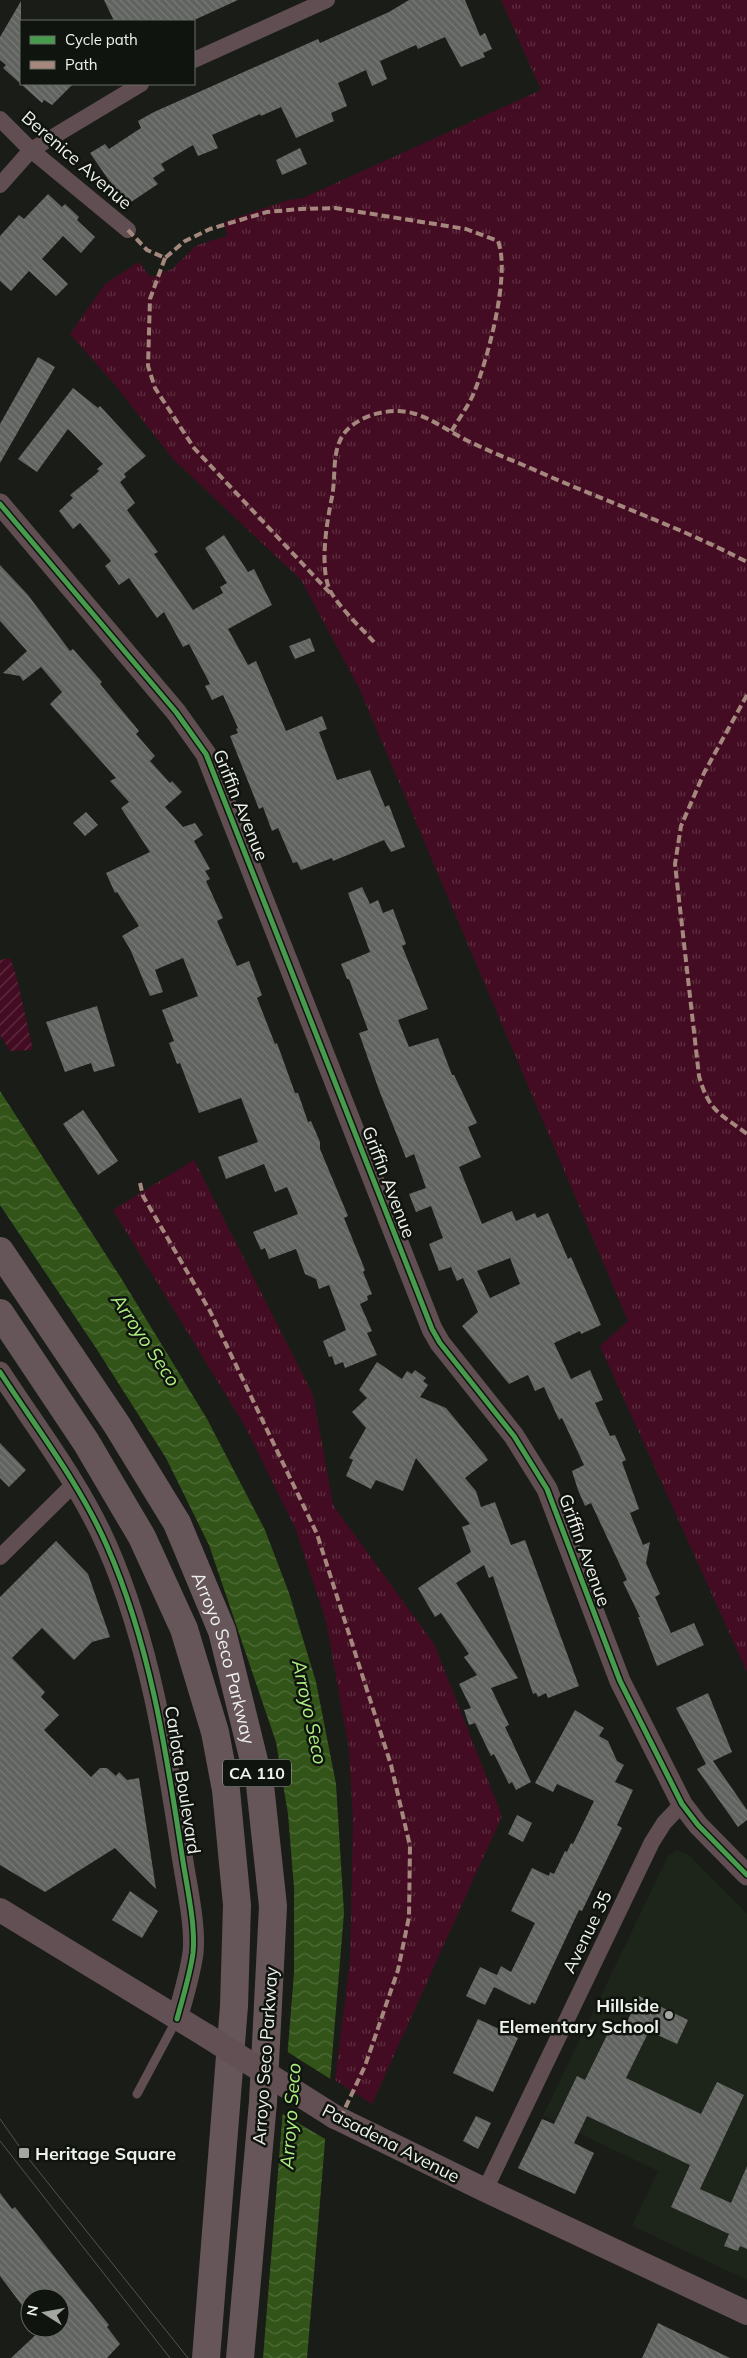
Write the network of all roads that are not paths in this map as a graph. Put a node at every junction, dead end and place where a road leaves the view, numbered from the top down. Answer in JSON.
{"nodes":[{"id":1,"x":327,"y":0,"type":"edge"},
{"id":2,"x":195,"y":60,"type":"edge"},
{"id":3,"x":139,"y":85,"type":"edge"},
{"id":4,"x":0,"y":119,"type":"edge"},
{"id":5,"x":32,"y":150,"type":"junction"},
{"id":6,"x":0,"y":185,"type":"edge"},
{"id":7,"x":128,"y":230,"type":"dead end"},
{"id":8,"x":0,"y":504,"type":"edge"},
{"id":9,"x":0,"y":1251,"type":"edge"},
{"id":10,"x":0,"y":1313,"type":"edge"},
{"id":11,"x":0,"y":1372,"type":"edge"},
{"id":12,"x":74,"y":1484,"type":"junction"},
{"id":13,"x":0,"y":1557,"type":"edge"},
{"id":14,"x":682,"y":1804,"type":"junction"},
{"id":15,"x":747,"y":1875,"type":"edge"},
{"id":16,"x":0,"y":1910,"type":"edge"},
{"id":17,"x":178,"y":2019,"type":"junction"},
{"id":18,"x":138,"y":2094,"type":"dead end"},
{"id":19,"x":485,"y":2190,"type":"junction"},
{"id":20,"x":747,"y":2313,"type":"edge"},
{"id":21,"x":206,"y":2358,"type":"edge"},
{"id":22,"x":240,"y":2358,"type":"edge"}],
"edges":[{"from":1,"to":2,"type":"street"},
{"from":3,"to":5,"type":"street"},
{"from":4,"to":5,"type":"street","name":"Berenice Avenue"},
{"from":5,"to":6,"type":"street"},
{"from":5,"to":7,"type":"street","name":"Berenice Avenue"},
{"from":8,"to":14,"type":"street","name":"Griffin Avenue"},
{"from":9,"to":22,"type":"highway","name":"Arroyo Seco Parkway","number":"CA 110"},
{"from":10,"to":21,"type":"highway","name":"Arroyo Seco Parkway","number":"CA 110"},
{"from":11,"to":12,"type":"street","name":"Carlota Boulevard"},
{"from":12,"to":13,"type":"street"},
{"from":12,"to":17,"type":"street","name":"Carlota Boulevard"},
{"from":14,"to":15,"type":"street","name":"Griffin Avenue"},
{"from":14,"to":19,"type":"street","name":"Avenue 35"},
{"from":16,"to":17,"type":"main road","name":"Pasadena Avenue"},
{"from":17,"to":18,"type":"lane"},
{"from":17,"to":19,"type":"main road","name":"Pasadena Avenue","bridge":true},
{"from":19,"to":20,"type":"main road","name":"Pasadena Avenue"}]}
